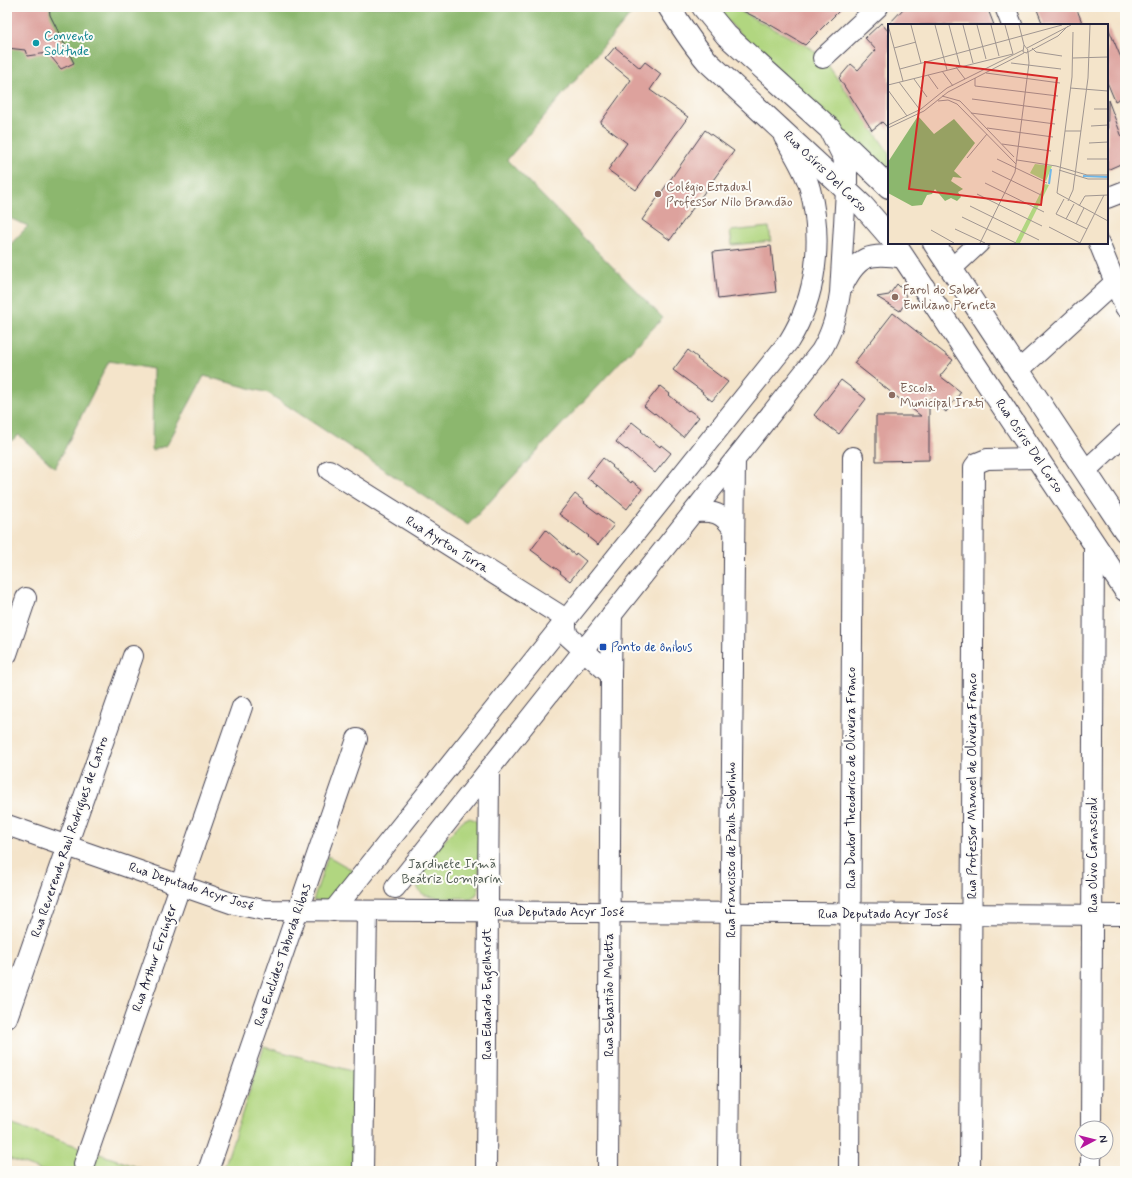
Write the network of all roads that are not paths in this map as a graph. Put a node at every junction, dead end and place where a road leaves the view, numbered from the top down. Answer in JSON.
{"nodes":[{"id":1,"x":669,"y":7,"type":"edge"},
{"id":2,"x":703,"y":7,"type":"edge"},
{"id":3,"x":878,"y":7,"type":"edge"},
{"id":4,"x":1005,"y":7,"type":"edge"},
{"id":5,"x":1012,"y":24,"type":"edge"},
{"id":6,"x":823,"y":58,"type":"dead end"},
{"id":7,"x":777,"y":126,"type":"junction"},
{"id":8,"x":830,"y":130,"type":"junction"},
{"id":9,"x":888,"y":186,"type":"edge"},
{"id":10,"x":846,"y":190,"type":"junction"},
{"id":11,"x":1125,"y":191,"type":"edge"},
{"id":12,"x":1108,"y":198,"type":"edge"},
{"id":13,"x":888,"y":235,"type":"edge"},
{"id":14,"x":935,"y":244,"type":"edge"},
{"id":15,"x":978,"y":244,"type":"edge"},
{"id":16,"x":1099,"y":244,"type":"edge"},
{"id":17,"x":899,"y":251,"type":"edge"},
{"id":18,"x":951,"y":269,"type":"junction"},
{"id":19,"x":1115,"y":282,"type":"junction"},
{"id":20,"x":840,"y":293,"type":"junction"},
{"id":21,"x":1125,"y":307,"type":"edge"},
{"id":22,"x":1019,"y":370,"type":"junction"},
{"id":23,"x":1040,"y":403,"type":"junction"},
{"id":24,"x":1012,"y":420,"type":"junction"},
{"id":25,"x":1125,"y":434,"type":"edge"},
{"id":26,"x":1062,"y":436,"type":"junction"},
{"id":27,"x":853,"y":457,"type":"dead end"},
{"id":28,"x":1038,"y":458,"type":"junction"},
{"id":29,"x":735,"y":460,"type":"junction"},
{"id":30,"x":329,"y":470,"type":"dead end"},
{"id":31,"x":685,"y":470,"type":"junction"},
{"id":32,"x":1085,"y":470,"type":"junction"},
{"id":33,"x":715,"y":485,"type":"junction"},
{"id":34,"x":734,"y":501,"type":"junction"},
{"id":35,"x":694,"y":512,"type":"junction"},
{"id":36,"x":733,"y":529,"type":"junction"},
{"id":37,"x":1125,"y":531,"type":"edge"},
{"id":38,"x":1104,"y":576,"type":"junction"},
{"id":39,"x":1125,"y":590,"type":"edge"},
{"id":40,"x":26,"y":598,"type":"dead end"},
{"id":41,"x":612,"y":614,"type":"junction"},
{"id":42,"x":566,"y":619,"type":"junction"},
{"id":43,"x":584,"y":650,"type":"junction"},
{"id":44,"x":7,"y":654,"type":"edge"},
{"id":45,"x":133,"y":656,"type":"dead end"},
{"id":46,"x":611,"y":675,"type":"junction"},
{"id":47,"x":242,"y":707,"type":"dead end"},
{"id":48,"x":357,"y":739,"type":"dead end"},
{"id":49,"x":489,"y":769,"type":"junction"},
{"id":50,"x":7,"y":825,"type":"edge"},
{"id":51,"x":67,"y":846,"type":"junction"},
{"id":52,"x":180,"y":885,"type":"junction"},
{"id":53,"x":394,"y":888,"type":"dead end"},
{"id":54,"x":298,"y":911,"type":"junction"},
{"id":55,"x":333,"y":911,"type":"junction"},
{"id":56,"x":367,"y":911,"type":"junction"},
{"id":57,"x":488,"y":912,"type":"junction"},
{"id":58,"x":609,"y":912,"type":"junction"},
{"id":59,"x":730,"y":913,"type":"junction"},
{"id":60,"x":850,"y":914,"type":"junction"},
{"id":61,"x":972,"y":914,"type":"junction"},
{"id":62,"x":1092,"y":915,"type":"junction"},
{"id":63,"x":1125,"y":915,"type":"edge"},
{"id":64,"x":7,"y":1018,"type":"edge"},
{"id":65,"x":1091,"y":1120,"type":"edge"},
{"id":66,"x":1091,"y":1160,"type":"edge"},
{"id":67,"x":84,"y":1164,"type":"dead end"},
{"id":68,"x":208,"y":1171,"type":"edge"},
{"id":69,"x":363,"y":1171,"type":"edge"},
{"id":70,"x":486,"y":1171,"type":"edge"},
{"id":71,"x":608,"y":1171,"type":"edge"},
{"id":72,"x":728,"y":1171,"type":"edge"},
{"id":73,"x":849,"y":1171,"type":"edge"},
{"id":74,"x":970,"y":1171,"type":"edge"},
{"id":75,"x":1091,"y":1171,"type":"edge"}],
"edges":[{"from":1,"to":7,"type":"main road","name":"Rua Osíris Del Corso"},
{"from":2,"to":8,"type":"main road"},
{"from":3,"to":6,"type":"street"},
{"from":4,"to":5,"type":"street"},
{"from":7,"to":10,"type":"main road","name":"Rua Osíris Del Corso"},
{"from":7,"to":31,"type":"street"},
{"from":8,"to":9,"type":"main road"},
{"from":8,"to":10,"type":"main road"},
{"from":10,"to":13,"type":"main road","name":"Rua Osíris Del Corso"},
{"from":10,"to":20,"type":"street"},
{"from":11,"to":12,"type":"street"},
{"from":14,"to":18,"type":"main road"},
{"from":15,"to":18,"type":"street"},
{"from":16,"to":19,"type":"street"},
{"from":17,"to":20,"type":"street"},
{"from":17,"to":24,"type":"main road","name":"Rua Osíris Del Corso"},
{"from":18,"to":22,"type":"main road"},
{"from":19,"to":21,"type":"street"},
{"from":19,"to":22,"type":"street"},
{"from":20,"to":29,"type":"street"},
{"from":22,"to":23,"type":"main road"},
{"from":23,"to":24,"type":"main road"},
{"from":23,"to":26,"type":"main road"},
{"from":24,"to":28,"type":"main road","name":"Rua Osíris Del Corso"},
{"from":25,"to":32,"type":"street"},
{"from":26,"to":28,"type":"main road"},
{"from":26,"to":32,"type":"main road"},
{"from":27,"to":60,"type":"street","name":"Rua Doutor Theodorico de Oliveira Franco"},
{"from":28,"to":38,"type":"main road","name":"Rua Osíris Del Corso"},
{"from":28,"to":61,"type":"street","name":"Rua Professor Manoel de Oliveira Franco"},
{"from":29,"to":33,"type":"street"},
{"from":29,"to":34,"type":"street","name":"Rua Francisco de Paula Sobrinho"},
{"from":30,"to":42,"type":"street","name":"Rua Ayrton Turra"},
{"from":31,"to":33,"type":"street"},
{"from":31,"to":42,"type":"street"},
{"from":32,"to":37,"type":"main road"},
{"from":33,"to":34,"type":"street"},
{"from":33,"to":35,"type":"street"},
{"from":34,"to":36,"type":"street","name":"Rua Francisco de Paula Sobrinho"},
{"from":35,"to":36,"type":"street"},
{"from":35,"to":41,"type":"street"},
{"from":36,"to":59,"type":"street","name":"Rua Francisco de Paula Sobrinho"},
{"from":38,"to":39,"type":"main road","name":"Rua Osíris Del Corso"},
{"from":38,"to":62,"type":"street","name":"Rua Olivo Carnasciali"},
{"from":40,"to":44,"type":"street"},
{"from":41,"to":43,"type":"street"},
{"from":41,"to":46,"type":"street","name":"Rua Sebastião Moletta"},
{"from":42,"to":43,"type":"street"},
{"from":42,"to":55,"type":"street"},
{"from":43,"to":46,"type":"street"},
{"from":43,"to":49,"type":"street"},
{"from":45,"to":51,"type":"street","name":"Rua Reverendo Raul Rodrigues de Castro"},
{"from":46,"to":58,"type":"street","name":"Rua Sebastião Moletta"},
{"from":47,"to":52,"type":"street","name":"Rua Arthur Erzinger"},
{"from":48,"to":54,"type":"street","name":"Rua Euclides Taborda Ribas"},
{"from":49,"to":53,"type":"street"},
{"from":49,"to":57,"type":"street","name":"Rua Eduardo Engelhardt"},
{"from":50,"to":51,"type":"street","name":"Rua Deputado Acyr José"},
{"from":51,"to":52,"type":"street","name":"Rua Deputado Acyr José"},
{"from":51,"to":64,"type":"street","name":"Rua Reverendo Raul Rodrigues de Castro"},
{"from":52,"to":54,"type":"street","name":"Rua Deputado Acyr José"},
{"from":52,"to":67,"type":"street","name":"Rua Arthur Erzinger"},
{"from":54,"to":55,"type":"street","name":"Rua Deputado Acyr José"},
{"from":54,"to":68,"type":"street","name":"Rua Euclides Taborda Ribas"},
{"from":55,"to":56,"type":"street","name":"Rua Deputado Acyr José"},
{"from":56,"to":57,"type":"street","name":"Rua Deputado Acyr José"},
{"from":56,"to":69,"type":"street"},
{"from":57,"to":58,"type":"street","name":"Rua Deputado Acyr José"},
{"from":57,"to":70,"type":"street","name":"Rua Eduardo Engelhardt"},
{"from":58,"to":59,"type":"street","name":"Rua Deputado Acyr José"},
{"from":58,"to":71,"type":"street","name":"Rua Sebastião Moletta"},
{"from":59,"to":60,"type":"street","name":"Rua Deputado Acyr José"},
{"from":59,"to":72,"type":"street","name":"Rua Francisco de Paula Sobrinho"},
{"from":60,"to":61,"type":"street","name":"Rua Deputado Acyr José"},
{"from":60,"to":73,"type":"street","name":"Rua Doutor Theodorico de Oliveira Franco"},
{"from":61,"to":62,"type":"street","name":"Rua Deputado Acyr José"},
{"from":61,"to":74,"type":"street","name":"Rua Professor Manoel de Oliveira Franco"},
{"from":62,"to":63,"type":"street","name":"Rua Deputado Acyr José"},
{"from":62,"to":65,"type":"street","name":"Rua Olivo Carnasciali"},
{"from":66,"to":75,"type":"street"}]}
